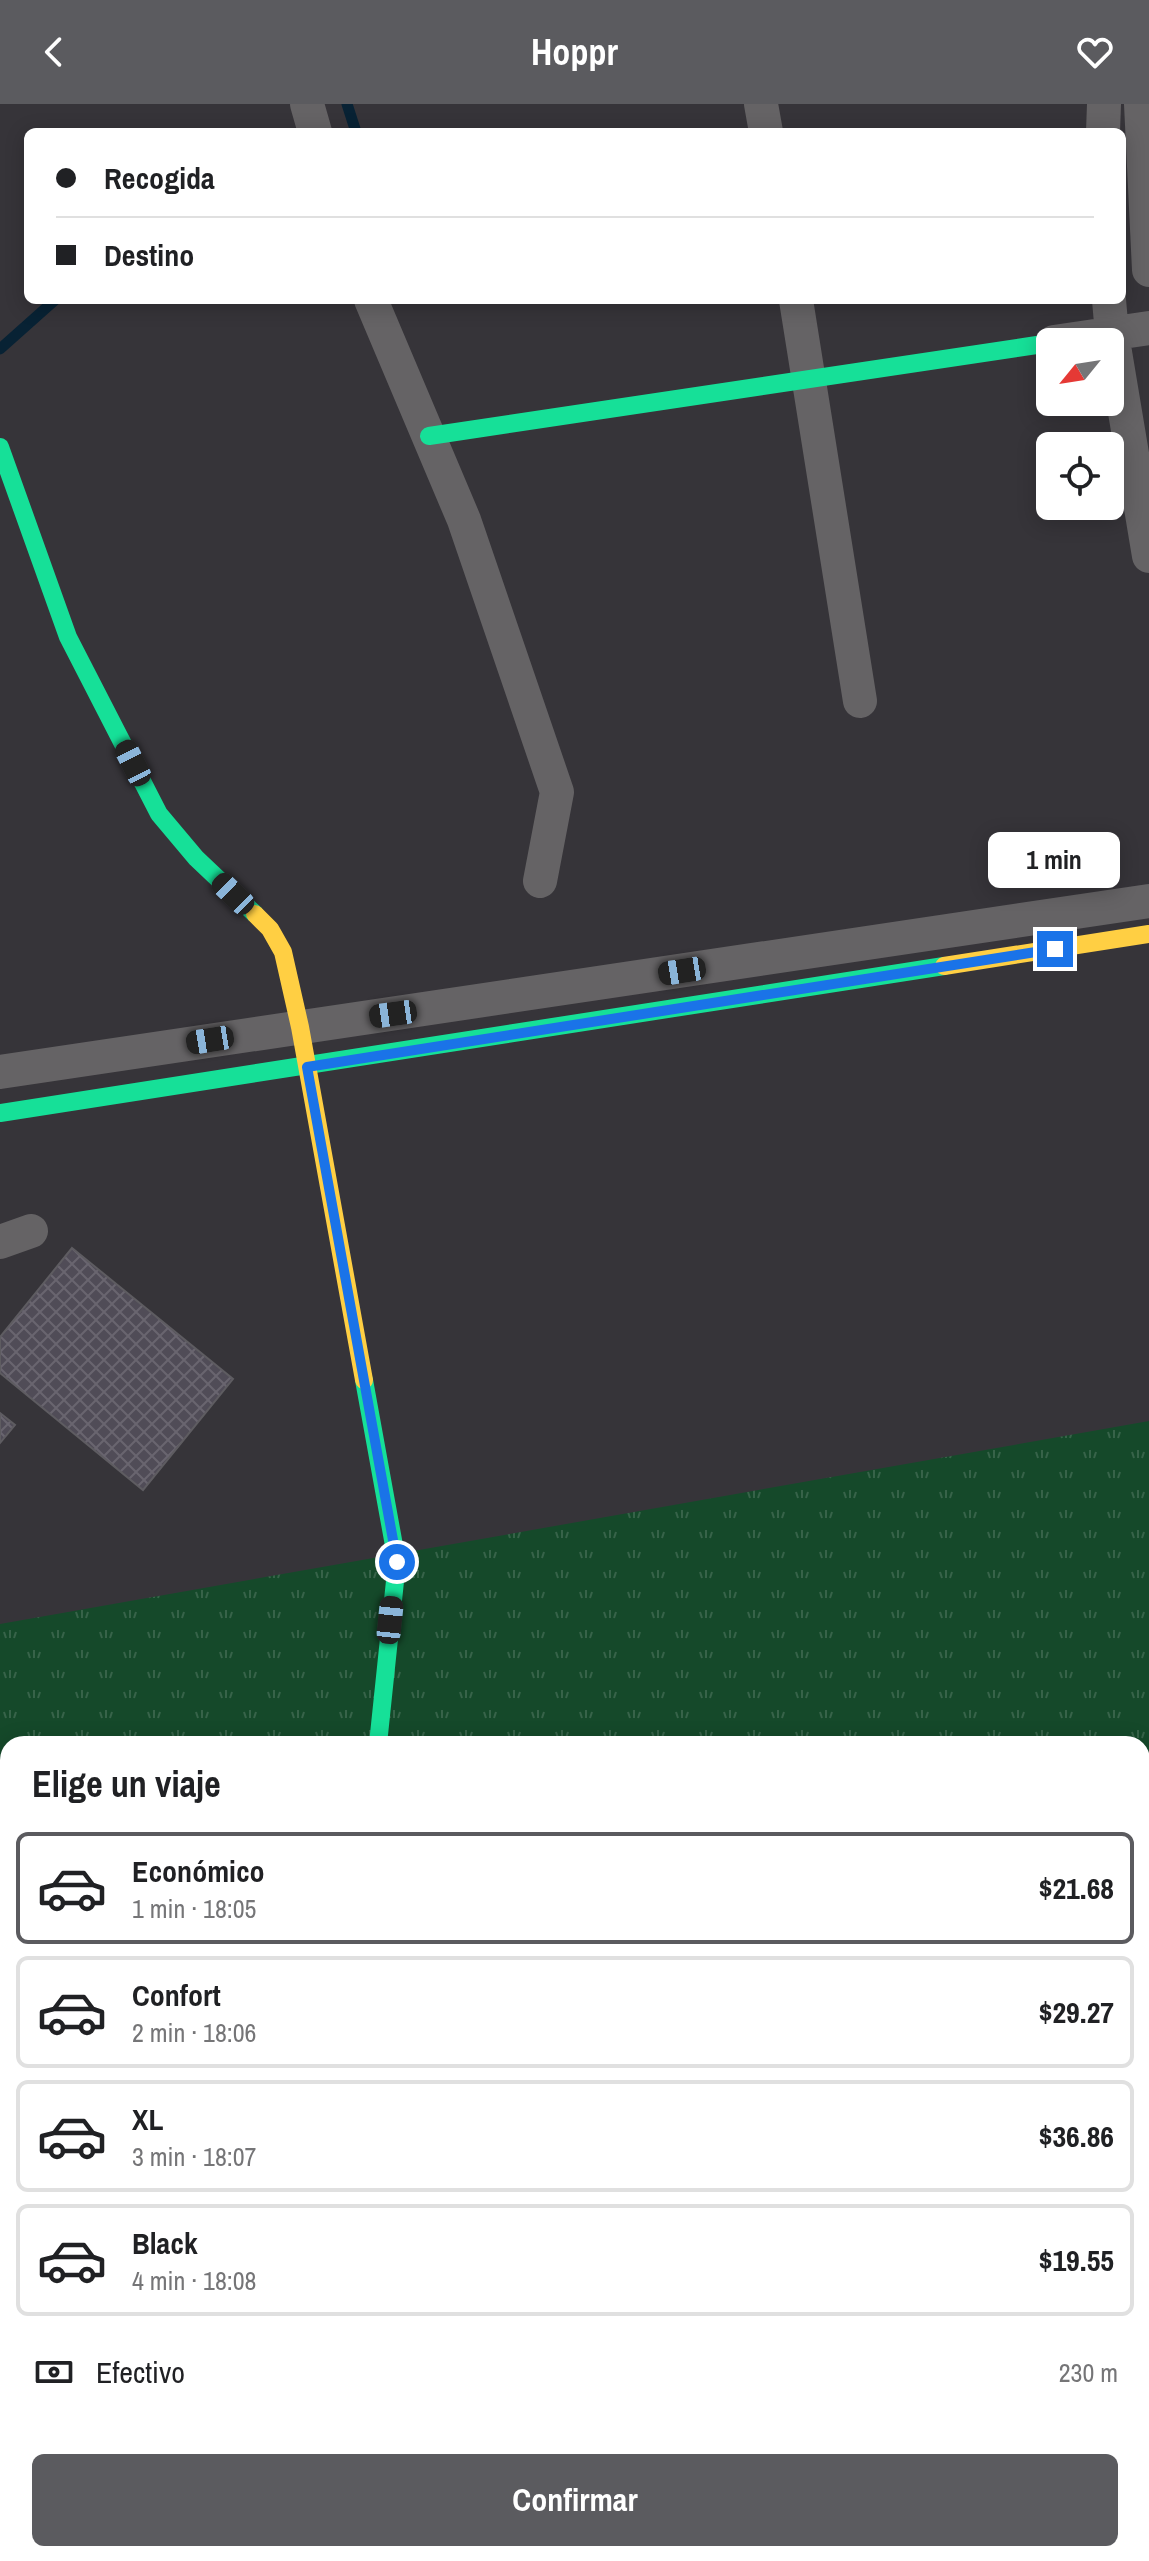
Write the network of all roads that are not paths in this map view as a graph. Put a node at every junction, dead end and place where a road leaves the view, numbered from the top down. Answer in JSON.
{"nodes":[{"id":1,"x":307,"y":104,"type":"edge"},
{"id":2,"x":761,"y":104,"type":"edge"},
{"id":3,"x":1104,"y":104,"type":"edge"},
{"id":4,"x":1141,"y":104,"type":"edge"},
{"id":5,"x":314,"y":128,"type":"edge"},
{"id":6,"x":765,"y":128,"type":"edge"},
{"id":7,"x":1103,"y":128,"type":"edge"},
{"id":8,"x":1149,"y":270,"type":"edge"},
{"id":9,"x":373,"y":304,"type":"edge"},
{"id":10,"x":797,"y":304,"type":"edge"},
{"id":11,"x":1109,"y":304,"type":"edge"},
{"id":12,"x":1111,"y":328,"type":"edge"},
{"id":13,"x":1149,"y":328,"type":"edge"},
{"id":14,"x":1124,"y":332,"type":"edge"},
{"id":15,"x":1036,"y":344,"type":"edge"},
{"id":16,"x":810,"y":378,"type":"junction"},
{"id":17,"x":1124,"y":406,"type":"edge"},
{"id":18,"x":429,"y":436,"type":"junction"},
{"id":19,"x":0,"y":447,"type":"edge"},
{"id":20,"x":1149,"y":556,"type":"edge"},
{"id":21,"x":860,"y":701,"type":"dead end"},
{"id":22,"x":540,"y":881,"type":"dead end"},
{"id":23,"x":1149,"y":901,"type":"edge"},
{"id":24,"x":1149,"y":934,"type":"edge"},
{"id":25,"x":300,"y":1027,"type":"junction"},
{"id":26,"x":307,"y":1067,"type":"junction"},
{"id":27,"x":0,"y":1072,"type":"edge"},
{"id":28,"x":0,"y":1113,"type":"edge"},
{"id":29,"x":379,"y":1736,"type":"edge"}],
"edges":[{"from":1,"to":5,"type":"street"},
{"from":2,"to":6,"type":"street"},
{"from":3,"to":7,"type":"street"},
{"from":4,"to":8,"type":"street"},
{"from":9,"to":18,"type":"street"},
{"from":10,"to":16,"type":"street"},
{"from":11,"to":12,"type":"street"},
{"from":13,"to":14,"type":"street"},
{"from":15,"to":16,"type":"street"},
{"from":16,"to":18,"type":"street"},
{"from":16,"to":21,"type":"street"},
{"from":17,"to":20,"type":"street"},
{"from":18,"to":22,"type":"street"},
{"from":19,"to":25,"type":"street"},
{"from":23,"to":25,"type":"street"},
{"from":24,"to":26,"type":"street"},
{"from":25,"to":26,"type":"street"},
{"from":25,"to":27,"type":"street"},
{"from":26,"to":28,"type":"street"},
{"from":26,"to":29,"type":"street"}]}
